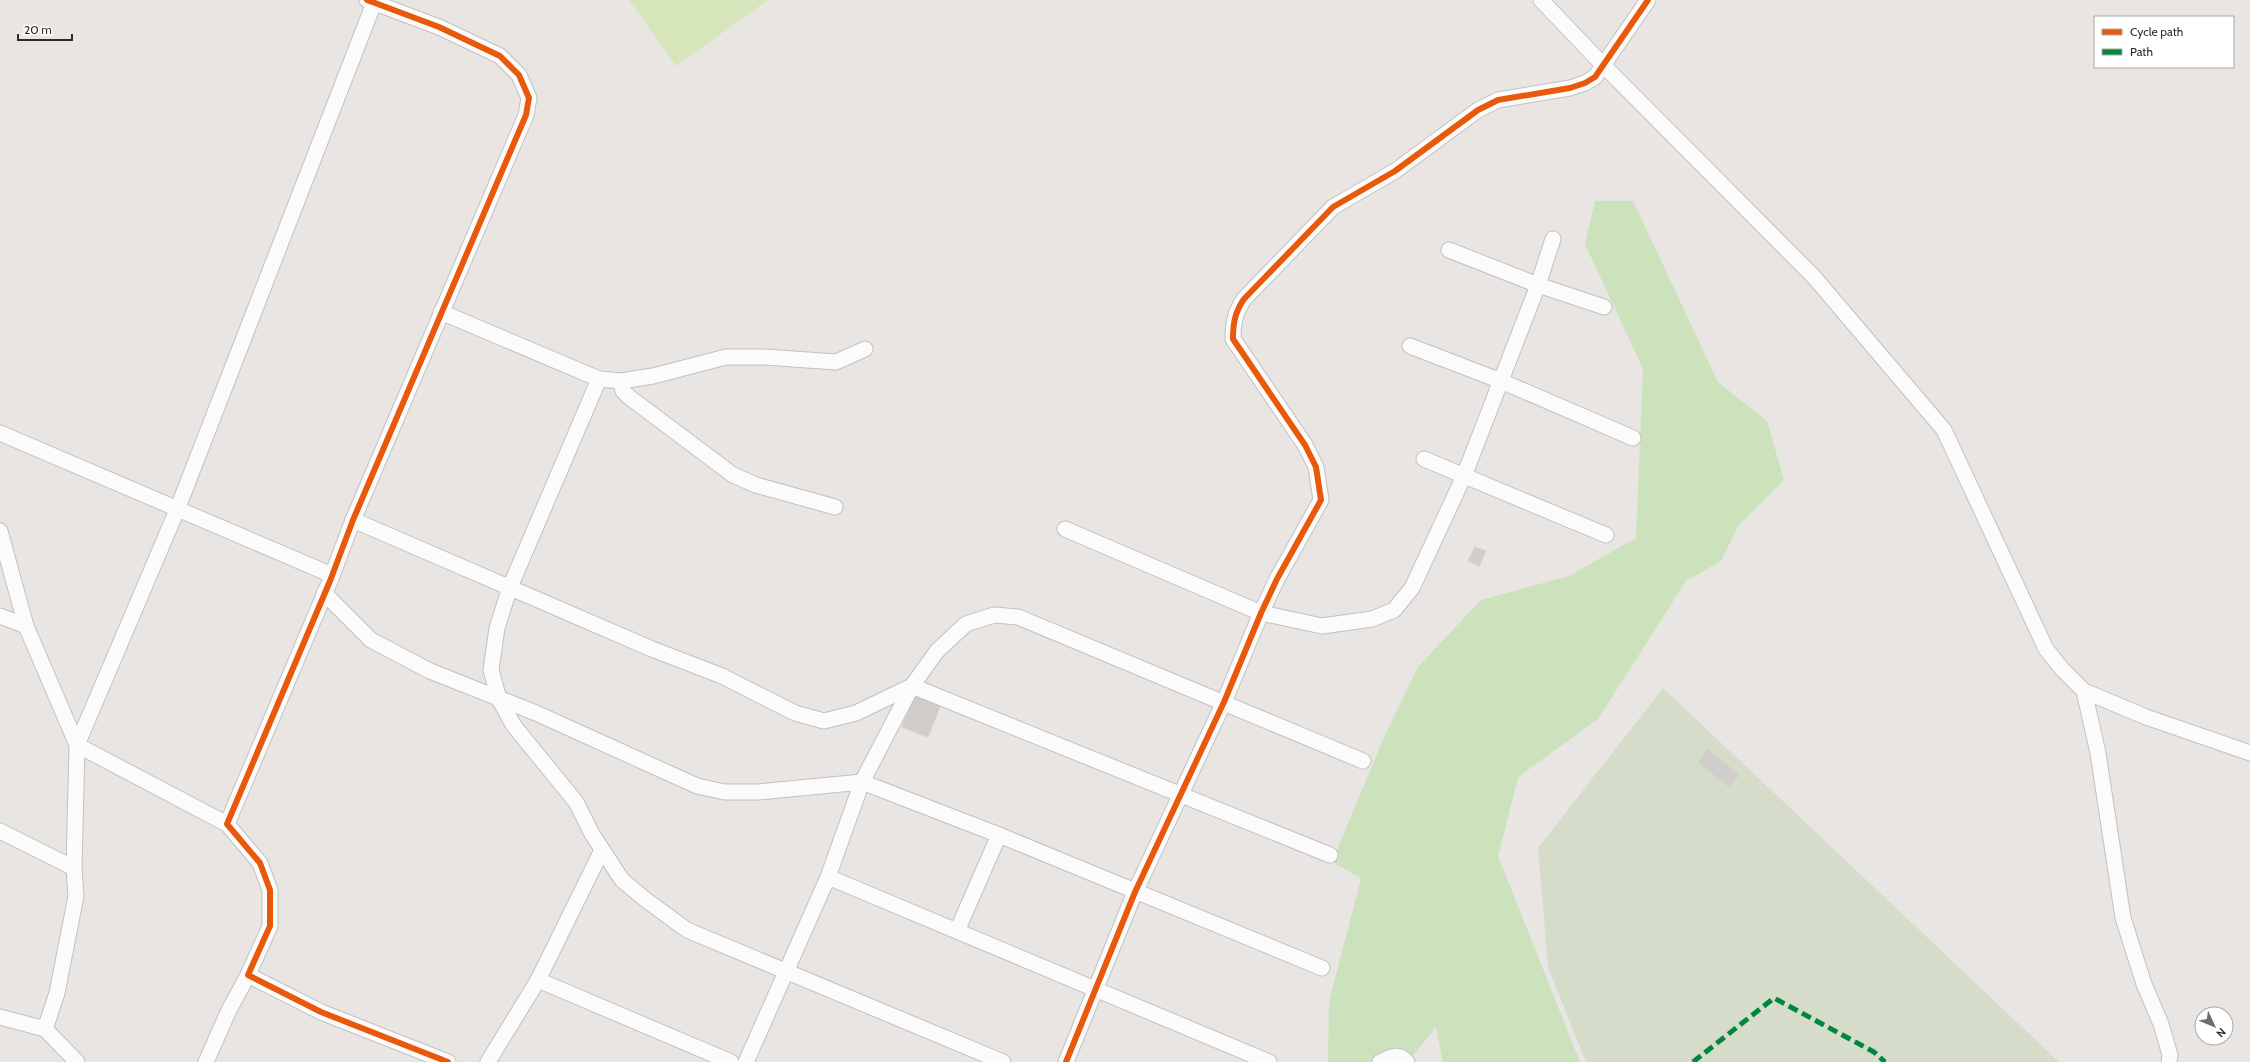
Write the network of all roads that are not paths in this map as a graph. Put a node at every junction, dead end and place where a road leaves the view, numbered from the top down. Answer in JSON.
{"nodes":[{"id":1,"x":1542,"y":0,"type":"edge"},
{"id":2,"x":1648,"y":0,"type":"edge"},
{"id":3,"x":370,"y":1,"type":"edge"},
{"id":4,"x":1603,"y":65,"type":"junction"},
{"id":5,"x":1553,"y":239,"type":"dead end"},
{"id":6,"x":1449,"y":250,"type":"dead end"},
{"id":7,"x":1538,"y":285,"type":"junction"},
{"id":8,"x":1604,"y":307,"type":"dead end"},
{"id":9,"x":441,"y":312,"type":"junction"},
{"id":10,"x":1410,"y":346,"type":"dead end"},
{"id":11,"x":865,"y":349,"type":"dead end"},
{"id":12,"x":599,"y":379,"type":"junction"},
{"id":13,"x":621,"y":381,"type":"junction"},
{"id":14,"x":1501,"y":381,"type":"junction"},
{"id":15,"x":0,"y":434,"type":"edge"},
{"id":16,"x":1633,"y":438,"type":"dead end"},
{"id":17,"x":1424,"y":459,"type":"dead end"},
{"id":18,"x":1464,"y":476,"type":"junction"},
{"id":19,"x":835,"y":507,"type":"dead end"},
{"id":20,"x":177,"y":510,"type":"junction"},
{"id":21,"x":353,"y":520,"type":"junction"},
{"id":22,"x":1065,"y":529,"type":"dead end"},
{"id":23,"x":0,"y":531,"type":"edge"},
{"id":24,"x":1606,"y":535,"type":"dead end"},
{"id":25,"x":332,"y":575,"type":"junction"},
{"id":26,"x":510,"y":587,"type":"junction"},
{"id":27,"x":324,"y":593,"type":"junction"},
{"id":28,"x":1261,"y":613,"type":"junction"},
{"id":29,"x":0,"y":616,"type":"edge"},
{"id":30,"x":26,"y":626,"type":"junction"},
{"id":31,"x":912,"y":686,"type":"junction"},
{"id":32,"x":2084,"y":692,"type":"junction"},
{"id":33,"x":499,"y":699,"type":"junction"},
{"id":34,"x":1224,"y":702,"type":"junction"},
{"id":35,"x":77,"y":745,"type":"junction"},
{"id":36,"x":2250,"y":753,"type":"edge"},
{"id":37,"x":1363,"y":761,"type":"dead end"},
{"id":38,"x":862,"y":782,"type":"junction"},
{"id":39,"x":1180,"y":795,"type":"junction"},
{"id":40,"x":227,"y":824,"type":"junction"},
{"id":41,"x":0,"y":831,"type":"edge"},
{"id":42,"x":999,"y":835,"type":"junction"},
{"id":43,"x":602,"y":850,"type":"junction"},
{"id":44,"x":1330,"y":855,"type":"dead end"},
{"id":45,"x":74,"y":868,"type":"junction"},
{"id":46,"x":828,"y":877,"type":"junction"},
{"id":47,"x":1135,"y":892,"type":"junction"},
{"id":48,"x":957,"y":931,"type":"junction"},
{"id":49,"x":1322,"y":968,"type":"dead end"},
{"id":50,"x":785,"y":972,"type":"junction"},
{"id":51,"x":248,"y":975,"type":"junction"},
{"id":52,"x":538,"y":980,"type":"junction"},
{"id":53,"x":1096,"y":990,"type":"junction"},
{"id":54,"x":0,"y":1017,"type":"edge"},
{"id":55,"x":45,"y":1028,"type":"junction"},
{"id":56,"x":77,"y":1062,"type":"edge"},
{"id":57,"x":206,"y":1062,"type":"edge"},
{"id":58,"x":448,"y":1062,"type":"edge"},
{"id":59,"x":488,"y":1062,"type":"edge"},
{"id":60,"x":731,"y":1062,"type":"edge"},
{"id":61,"x":746,"y":1062,"type":"edge"},
{"id":62,"x":1002,"y":1062,"type":"edge"},
{"id":63,"x":1066,"y":1062,"type":"edge"},
{"id":64,"x":1269,"y":1062,"type":"edge"},
{"id":65,"x":1380,"y":1062,"type":"edge"},
{"id":66,"x":1407,"y":1062,"type":"edge"},
{"id":67,"x":2169,"y":1062,"type":"edge"}],
"edges":[{"from":1,"to":4,"type":"street"},
{"from":2,"to":4,"type":"street"},
{"from":3,"to":9,"type":"street"},
{"from":3,"to":20,"type":"street"},
{"from":4,"to":28,"type":"street"},
{"from":4,"to":32,"type":"street"},
{"from":5,"to":7,"type":"street"},
{"from":6,"to":7,"type":"street"},
{"from":7,"to":8,"type":"street"},
{"from":7,"to":14,"type":"street"},
{"from":9,"to":12,"type":"street"},
{"from":9,"to":21,"type":"street"},
{"from":10,"to":14,"type":"street"},
{"from":11,"to":13,"type":"street"},
{"from":12,"to":13,"type":"street"},
{"from":12,"to":26,"type":"street"},
{"from":13,"to":19,"type":"street"},
{"from":14,"to":16,"type":"street"},
{"from":14,"to":18,"type":"street"},
{"from":15,"to":20,"type":"street"},
{"from":17,"to":18,"type":"street"},
{"from":18,"to":24,"type":"street"},
{"from":18,"to":28,"type":"street"},
{"from":20,"to":25,"type":"street"},
{"from":20,"to":35,"type":"street"},
{"from":21,"to":25,"type":"street"},
{"from":21,"to":26,"type":"street"},
{"from":22,"to":28,"type":"street"},
{"from":23,"to":30,"type":"street"},
{"from":25,"to":27,"type":"street"},
{"from":26,"to":31,"type":"street"},
{"from":26,"to":33,"type":"street"},
{"from":27,"to":33,"type":"street"},
{"from":27,"to":40,"type":"street"},
{"from":28,"to":34,"type":"street"},
{"from":29,"to":30,"type":"street"},
{"from":30,"to":35,"type":"street"},
{"from":31,"to":34,"type":"street"},
{"from":31,"to":38,"type":"street"},
{"from":31,"to":39,"type":"street"},
{"from":32,"to":36,"type":"street"},
{"from":32,"to":67,"type":"street"},
{"from":33,"to":38,"type":"street"},
{"from":33,"to":43,"type":"street"},
{"from":34,"to":37,"type":"street"},
{"from":34,"to":39,"type":"street"},
{"from":35,"to":40,"type":"street"},
{"from":35,"to":45,"type":"street"},
{"from":38,"to":42,"type":"street"},
{"from":38,"to":46,"type":"street"},
{"from":39,"to":44,"type":"street"},
{"from":39,"to":47,"type":"street"},
{"from":40,"to":51,"type":"street"},
{"from":41,"to":45,"type":"street"},
{"from":42,"to":47,"type":"street"},
{"from":42,"to":48,"type":"street"},
{"from":43,"to":50,"type":"street"},
{"from":43,"to":52,"type":"street"},
{"from":45,"to":55,"type":"street"},
{"from":46,"to":48,"type":"street"},
{"from":46,"to":50,"type":"street"},
{"from":47,"to":49,"type":"street"},
{"from":47,"to":53,"type":"street"},
{"from":48,"to":53,"type":"street"},
{"from":50,"to":61,"type":"street"},
{"from":50,"to":62,"type":"street"},
{"from":51,"to":57,"type":"street"},
{"from":51,"to":58,"type":"street"},
{"from":52,"to":59,"type":"street"},
{"from":52,"to":60,"type":"street"},
{"from":53,"to":63,"type":"street"},
{"from":53,"to":64,"type":"street"},
{"from":54,"to":55,"type":"street"},
{"from":55,"to":56,"type":"street"},
{"from":65,"to":66,"type":"street"}]}
